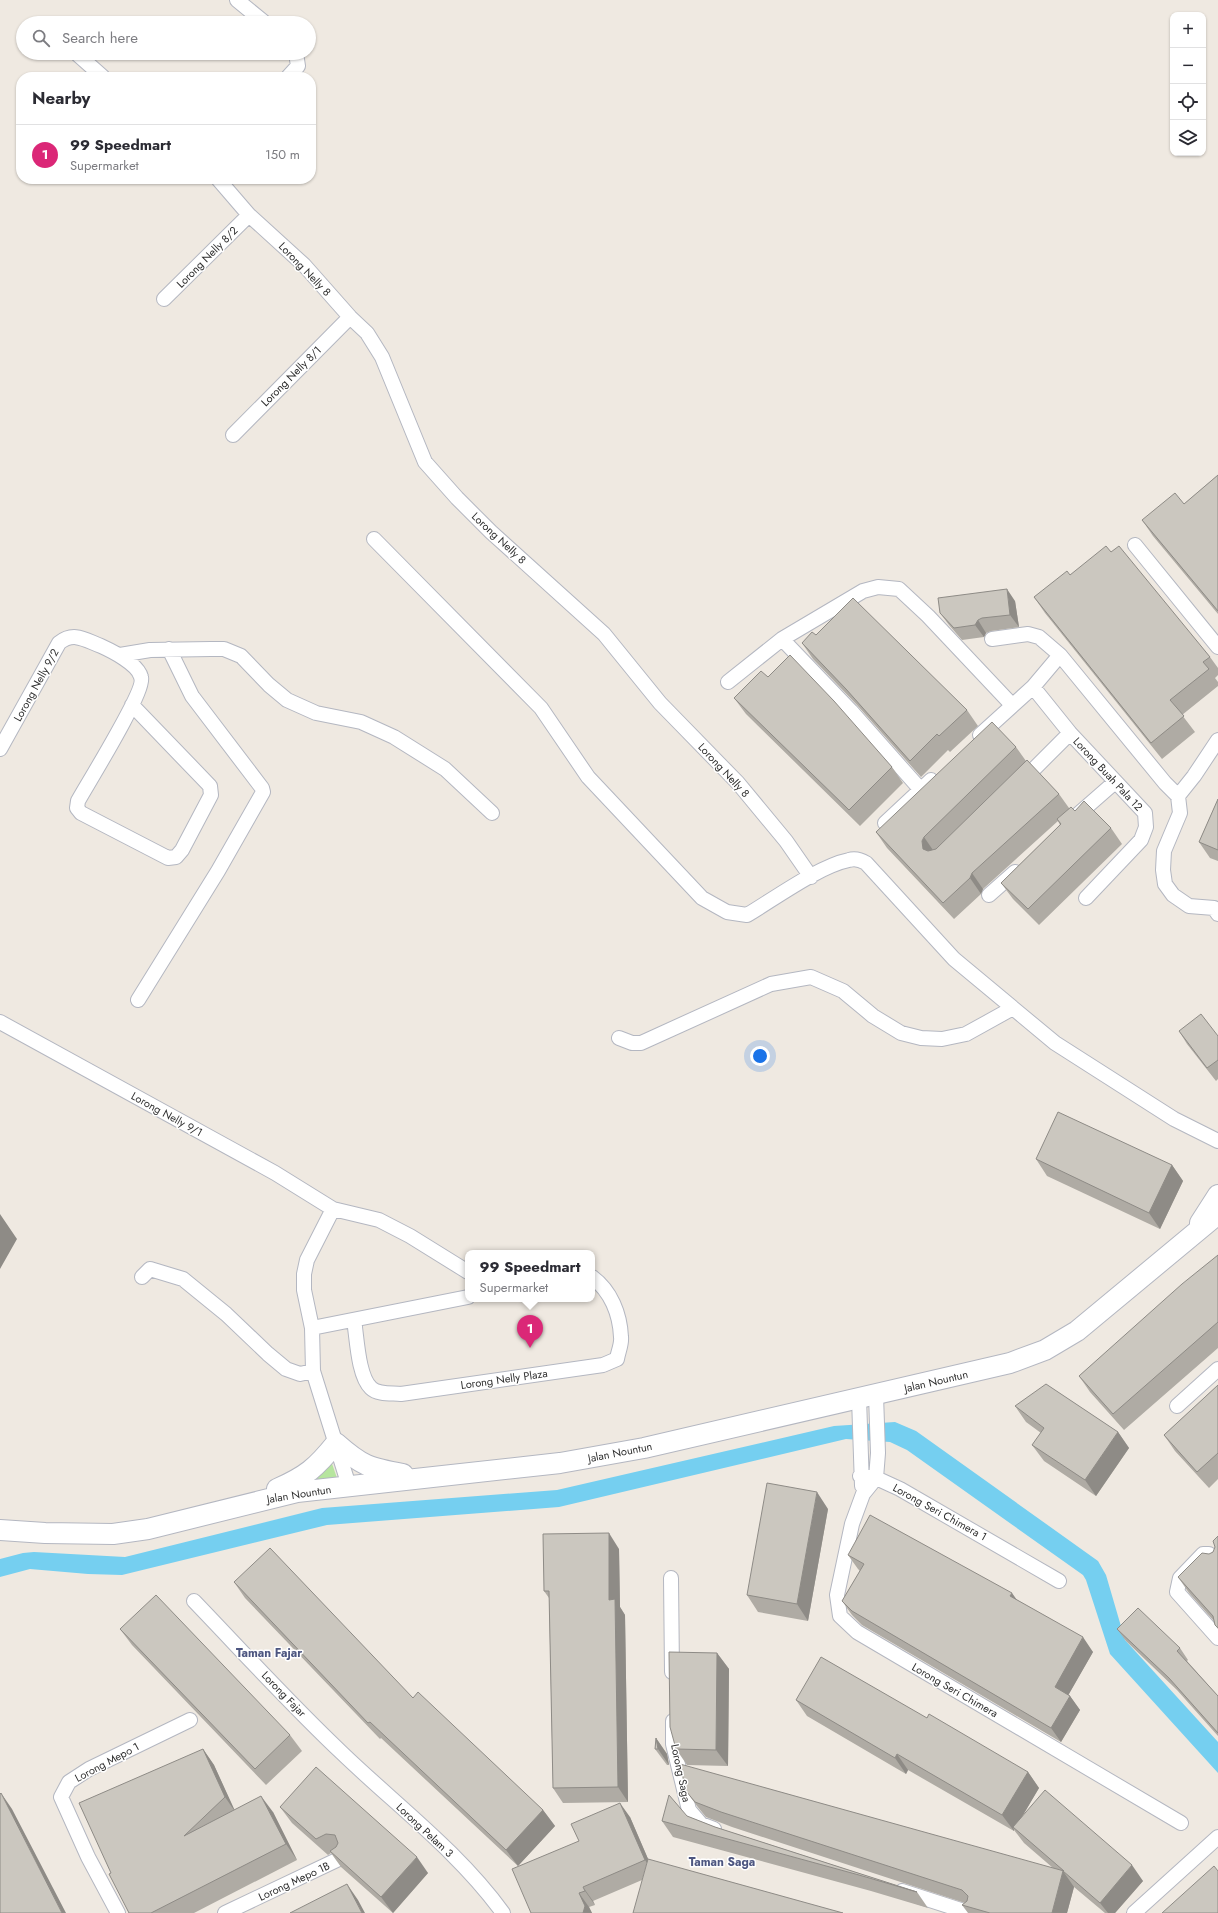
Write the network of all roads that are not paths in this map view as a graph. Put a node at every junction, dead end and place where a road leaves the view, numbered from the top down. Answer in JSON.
{"nodes":[{"id":1,"x":237,"y":0,"type":"edge"},
{"id":2,"x":257,"y":16,"type":"edge"},
{"id":3,"x":84,"y":60,"type":"edge"},
{"id":4,"x":297,"y":60,"type":"edge"},
{"id":5,"x":97,"y":72,"type":"edge"},
{"id":6,"x":293,"y":72,"type":"edge"},
{"id":7,"x":222,"y":184,"type":"edge"},
{"id":8,"x":249,"y":215,"type":"junction"},
{"id":9,"x":164,"y":299,"type":"dead end"},
{"id":10,"x":350,"y":317,"type":"junction"},
{"id":11,"x":233,"y":435,"type":"dead end"},
{"id":12,"x":374,"y":539,"type":"dead end"},
{"id":13,"x":1135,"y":545,"type":"dead end"},
{"id":14,"x":782,"y":639,"type":"junction"},
{"id":15,"x":992,"y":639,"type":"dead end"},
{"id":16,"x":1218,"y":647,"type":"edge"},
{"id":17,"x":169,"y":649,"type":"junction"},
{"id":18,"x":120,"y":655,"type":"junction"},
{"id":19,"x":1060,"y":655,"type":"junction"},
{"id":20,"x":728,"y":682,"type":"dead end"},
{"id":21,"x":1033,"y":687,"type":"junction"},
{"id":22,"x":132,"y":705,"type":"junction"},
{"id":23,"x":1012,"y":705,"type":"junction"},
{"id":24,"x":1070,"y":733,"type":"junction"},
{"id":25,"x":1218,"y":740,"type":"edge"},
{"id":26,"x":972,"y":742,"type":"edge"},
{"id":27,"x":0,"y":749,"type":"edge"},
{"id":28,"x":944,"y":768,"type":"edge"},
{"id":29,"x":1115,"y":782,"type":"junction"},
{"id":30,"x":921,"y":790,"type":"junction"},
{"id":31,"x":1009,"y":793,"type":"edge"},
{"id":32,"x":1178,"y":796,"type":"junction"},
{"id":33,"x":492,"y":813,"type":"dead end"},
{"id":34,"x":885,"y":823,"type":"edge"},
{"id":35,"x":1064,"y":828,"type":"edge"},
{"id":36,"x":1024,"y":864,"type":"edge"},
{"id":37,"x":811,"y":877,"type":"junction"},
{"id":38,"x":989,"y":895,"type":"dead end"},
{"id":39,"x":1086,"y":898,"type":"dead end"},
{"id":40,"x":1218,"y":914,"type":"edge"},
{"id":41,"x":138,"y":1000,"type":"dead end"},
{"id":42,"x":1012,"y":1008,"type":"junction"},
{"id":43,"x":0,"y":1022,"type":"edge"},
{"id":44,"x":619,"y":1038,"type":"dead end"},
{"id":45,"x":1218,"y":1130,"type":"edge"},
{"id":46,"x":1202,"y":1132,"type":"junction"},
{"id":47,"x":1218,"y":1141,"type":"edge"},
{"id":48,"x":1218,"y":1195,"type":"edge"},
{"id":49,"x":332,"y":1209,"type":"junction"},
{"id":50,"x":1218,"y":1214,"type":"edge"},
{"id":51,"x":1195,"y":1232,"type":"junction"},
{"id":52,"x":465,"y":1270,"type":"edge"},
{"id":53,"x":142,"y":1277,"type":"dead end"},
{"id":54,"x":595,"y":1279,"type":"edge"},
{"id":55,"x":465,"y":1298,"type":"edge"},
{"id":56,"x":354,"y":1320,"type":"junction"},
{"id":57,"x":312,"y":1328,"type":"junction"},
{"id":58,"x":1218,"y":1370,"type":"edge"},
{"id":59,"x":313,"y":1371,"type":"junction"},
{"id":60,"x":868,"y":1396,"type":"junction"},
{"id":61,"x":1177,"y":1406,"type":"dead end"},
{"id":62,"x":336,"y":1443,"type":"junction"},
{"id":63,"x":860,"y":1476,"type":"junction"},
{"id":64,"x":425,"y":1478,"type":"junction"},
{"id":65,"x":876,"y":1478,"type":"junction"},
{"id":66,"x":349,"y":1486,"type":"junction"},
{"id":67,"x":863,"y":1494,"type":"junction"},
{"id":68,"x":252,"y":1502,"type":"junction"},
{"id":69,"x":0,"y":1530,"type":"edge"},
{"id":70,"x":1216,"y":1560,"type":"edge"},
{"id":71,"x":671,"y":1578,"type":"dead end"},
{"id":72,"x":1059,"y":1581,"type":"dead end"},
{"id":73,"x":194,"y":1601,"type":"dead end"},
{"id":74,"x":1218,"y":1638,"type":"edge"},
{"id":75,"x":673,"y":1689,"type":"edge"},
{"id":76,"x":673,"y":1705,"type":"edge"},
{"id":77,"x":190,"y":1720,"type":"edge"},
{"id":78,"x":341,"y":1753,"type":"joint"},
{"id":79,"x":1182,"y":1823,"type":"dead end"},
{"id":80,"x":729,"y":1835,"type":"edge"},
{"id":81,"x":1218,"y":1837,"type":"edge"},
{"id":82,"x":341,"y":1858,"type":"edge"},
{"id":83,"x":887,"y":1886,"type":"dead end"},
{"id":84,"x":118,"y":1913,"type":"edge"},
{"id":85,"x":225,"y":1913,"type":"edge"},
{"id":86,"x":503,"y":1913,"type":"edge"},
{"id":87,"x":970,"y":1913,"type":"edge"},
{"id":88,"x":1134,"y":1913,"type":"edge"}],
"edges":[{"from":1,"to":2,"type":"street"},
{"from":3,"to":5,"type":"street"},
{"from":4,"to":6,"type":"street"},
{"from":7,"to":8,"type":"street","name":"Lorong Nelly 8"},
{"from":8,"to":9,"type":"street","name":"Lorong Nelly 8/2"},
{"from":8,"to":10,"type":"street","name":"Lorong Nelly 8"},
{"from":10,"to":11,"type":"street","name":"Lorong Nelly 8/1"},
{"from":10,"to":37,"type":"street","name":"Lorong Nelly 8"},
{"from":12,"to":37,"type":"street"},
{"from":13,"to":16,"type":"street"},
{"from":14,"to":20,"type":"street"},
{"from":14,"to":23,"type":"street"},
{"from":14,"to":30,"type":"street"},
{"from":15,"to":19,"type":"street"},
{"from":17,"to":18,"type":"street"},
{"from":17,"to":33,"type":"street"},
{"from":17,"to":41,"type":"street"},
{"from":18,"to":22,"type":"street","name":"Lorong Nelly 9/2"},
{"from":18,"to":27,"type":"street","name":"Lorong Nelly 9/2"},
{"from":19,"to":21,"type":"street"},
{"from":19,"to":32,"type":"street"},
{"from":21,"to":23,"type":"street"},
{"from":21,"to":24,"type":"street","name":"Lorong Buah Pala 12"},
{"from":22,"to":22,"type":"street"},
{"from":23,"to":26,"type":"street"},
{"from":24,"to":29,"type":"street","name":"Lorong Buah Pala 12"},
{"from":24,"to":31,"type":"street"},
{"from":25,"to":32,"type":"street"},
{"from":28,"to":30,"type":"street"},
{"from":29,"to":35,"type":"street"},
{"from":29,"to":39,"type":"street","name":"Lorong Buah Pala 12"},
{"from":30,"to":34,"type":"street"},
{"from":32,"to":40,"type":"street"},
{"from":36,"to":38,"type":"street"},
{"from":37,"to":42,"type":"street"},
{"from":42,"to":44,"type":"street"},
{"from":42,"to":46,"type":"street"},
{"from":43,"to":49,"type":"street","name":"Lorong Nelly 9/1"},
{"from":45,"to":46,"type":"street"},
{"from":46,"to":47,"type":"street"},
{"from":48,"to":51,"type":"street","name":"Jalan Nountun"},
{"from":49,"to":52,"type":"street","name":"Lorong Nelly 9/1"},
{"from":49,"to":57,"type":"street"},
{"from":50,"to":51,"type":"street","name":"Jalan Nountun"},
{"from":51,"to":60,"type":"street","name":"Jalan Nountun"},
{"from":53,"to":59,"type":"street"},
{"from":54,"to":56,"type":"street","name":"Lorong Nelly Plaza"},
{"from":55,"to":56,"type":"street"},
{"from":56,"to":57,"type":"street"},
{"from":57,"to":59,"type":"street"},
{"from":58,"to":61,"type":"street"},
{"from":59,"to":62,"type":"street"},
{"from":60,"to":63,"type":"street"},
{"from":60,"to":64,"type":"street","name":"Jalan Nountun"},
{"from":60,"to":65,"type":"street"},
{"from":62,"to":64,"type":"street"},
{"from":62,"to":66,"type":"street"},
{"from":62,"to":68,"type":"street"},
{"from":63,"to":65,"type":"street","name":"Lorong Seri Chimera 1"},
{"from":63,"to":67,"type":"street"},
{"from":64,"to":66,"type":"street","name":"Jalan Nountun"},
{"from":65,"to":67,"type":"street"},
{"from":65,"to":72,"type":"street","name":"Lorong Seri Chimera 1"},
{"from":66,"to":68,"type":"street","name":"Jalan Nountun"},
{"from":67,"to":79,"type":"street","name":"Lorong Seri Chimera"},
{"from":68,"to":69,"type":"street","name":"Jalan Nountun"},
{"from":70,"to":74,"type":"street"},
{"from":71,"to":75,"type":"street"},
{"from":73,"to":78,"type":"street","name":"Lorong Fajar"},
{"from":76,"to":80,"type":"street","name":"Lorong Saga"},
{"from":77,"to":84,"type":"street","name":"Lorong Mepo 1"},
{"from":78,"to":86,"type":"street","name":"Lorong Pelam 3"},
{"from":81,"to":88,"type":"street"},
{"from":82,"to":85,"type":"street","name":"Lorong Mepo 1B"},
{"from":83,"to":87,"type":"street"}]}
